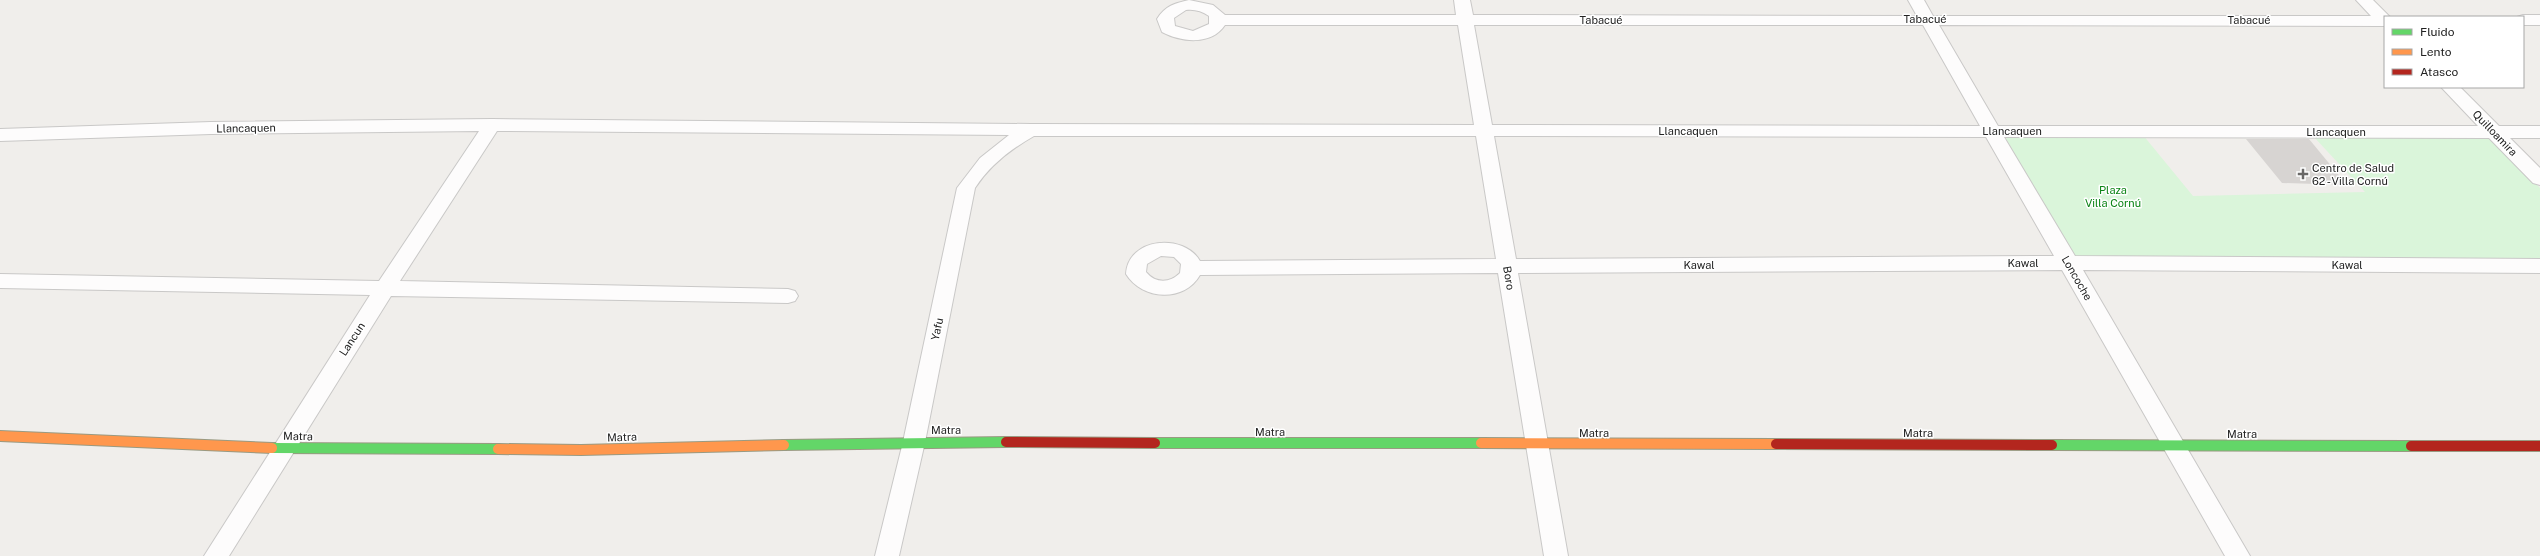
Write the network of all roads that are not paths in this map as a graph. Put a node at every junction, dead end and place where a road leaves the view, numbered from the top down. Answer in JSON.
{"nodes":[{"id":1,"x":1462,"y":0,"type":"edge"},
{"id":2,"x":1916,"y":0,"type":"edge"},
{"id":3,"x":2364,"y":0,"type":"edge"},
{"id":4,"x":1928,"y":19,"type":"junction"},
{"id":5,"x":1218,"y":20,"type":"dead end"},
{"id":6,"x":1466,"y":20,"type":"junction"},
{"id":7,"x":2384,"y":20,"type":"edge"},
{"id":8,"x":2524,"y":20,"type":"edge"},
{"id":9,"x":2540,"y":20,"type":"edge"},
{"id":10,"x":2384,"y":21,"type":"edge"},
{"id":11,"x":2451,"y":88,"type":"edge"},
{"id":12,"x":492,"y":125,"type":"junction"},
{"id":13,"x":1031,"y":130,"type":"junction"},
{"id":14,"x":1483,"y":130,"type":"junction"},
{"id":15,"x":1992,"y":131,"type":"junction"},
{"id":16,"x":2494,"y":132,"type":"junction"},
{"id":17,"x":2540,"y":132,"type":"edge"},
{"id":18,"x":0,"y":135,"type":"edge"},
{"id":19,"x":2540,"y":179,"type":"edge"},
{"id":20,"x":2069,"y":263,"type":"junction"},
{"id":21,"x":1506,"y":266,"type":"junction"},
{"id":22,"x":2540,"y":266,"type":"edge"},
{"id":23,"x":1192,"y":268,"type":"dead end"},
{"id":24,"x":0,"y":281,"type":"edge"},
{"id":25,"x":384,"y":288,"type":"junction"},
{"id":26,"x":788,"y":296,"type":"dead end"},
{"id":27,"x":0,"y":436,"type":"edge"},
{"id":28,"x":914,"y":442,"type":"junction"},
{"id":29,"x":1538,"y":445,"type":"junction"},
{"id":30,"x":2175,"y":446,"type":"junction"},
{"id":31,"x":2540,"y":446,"type":"edge"},
{"id":32,"x":282,"y":448,"type":"junction"},
{"id":33,"x":216,"y":556,"type":"edge"},
{"id":34,"x":887,"y":556,"type":"edge"},
{"id":35,"x":1556,"y":556,"type":"edge"},
{"id":36,"x":2238,"y":556,"type":"edge"}],
"edges":[{"from":1,"to":6,"type":"street","name":"Boro"},
{"from":2,"to":4,"type":"street","name":"Loncoche"},
{"from":3,"to":7,"type":"street"},
{"from":4,"to":6,"type":"street","name":"Tabacué"},
{"from":4,"to":10,"type":"street","name":"Tabacué"},
{"from":4,"to":15,"type":"street","name":"Loncoche"},
{"from":5,"to":6,"type":"street","name":"Tabacué"},
{"from":6,"to":14,"type":"street","name":"Boro"},
{"from":8,"to":9,"type":"street"},
{"from":11,"to":16,"type":"street","name":"Quilloamira"},
{"from":12,"to":13,"type":"street","name":"Llancaquen"},
{"from":12,"to":18,"type":"street","name":"Llancaquen"},
{"from":12,"to":25,"type":"street","name":"Lancun"},
{"from":13,"to":14,"type":"street","name":"Llancaquen"},
{"from":13,"to":28,"type":"street","name":"Yafu"},
{"from":14,"to":15,"type":"street","name":"Llancaquen"},
{"from":14,"to":21,"type":"street","name":"Boro"},
{"from":15,"to":16,"type":"street","name":"Llancaquen"},
{"from":15,"to":20,"type":"street","name":"Loncoche"},
{"from":16,"to":17,"type":"street","name":"Llancaquen"},
{"from":16,"to":19,"type":"street","name":"Quilloamira"},
{"from":20,"to":21,"type":"street","name":"Kawal"},
{"from":20,"to":22,"type":"street","name":"Kawal"},
{"from":20,"to":30,"type":"street","name":"Loncoche"},
{"from":21,"to":23,"type":"street","name":"Kawal"},
{"from":21,"to":29,"type":"street","name":"Boro"},
{"from":24,"to":25,"type":"street"},
{"from":25,"to":26,"type":"street"},
{"from":25,"to":32,"type":"street","name":"Lancun"},
{"from":27,"to":32,"type":"street","name":"Matra"},
{"from":28,"to":29,"type":"street","name":"Matra"},
{"from":28,"to":32,"type":"street","name":"Matra"},
{"from":28,"to":34,"type":"street","name":"Yafu"},
{"from":29,"to":30,"type":"street","name":"Matra"},
{"from":29,"to":35,"type":"street","name":"Boro"},
{"from":30,"to":31,"type":"street","name":"Matra"},
{"from":30,"to":36,"type":"street","name":"Loncoche"},
{"from":32,"to":33,"type":"street","name":"Lancun"}]}
